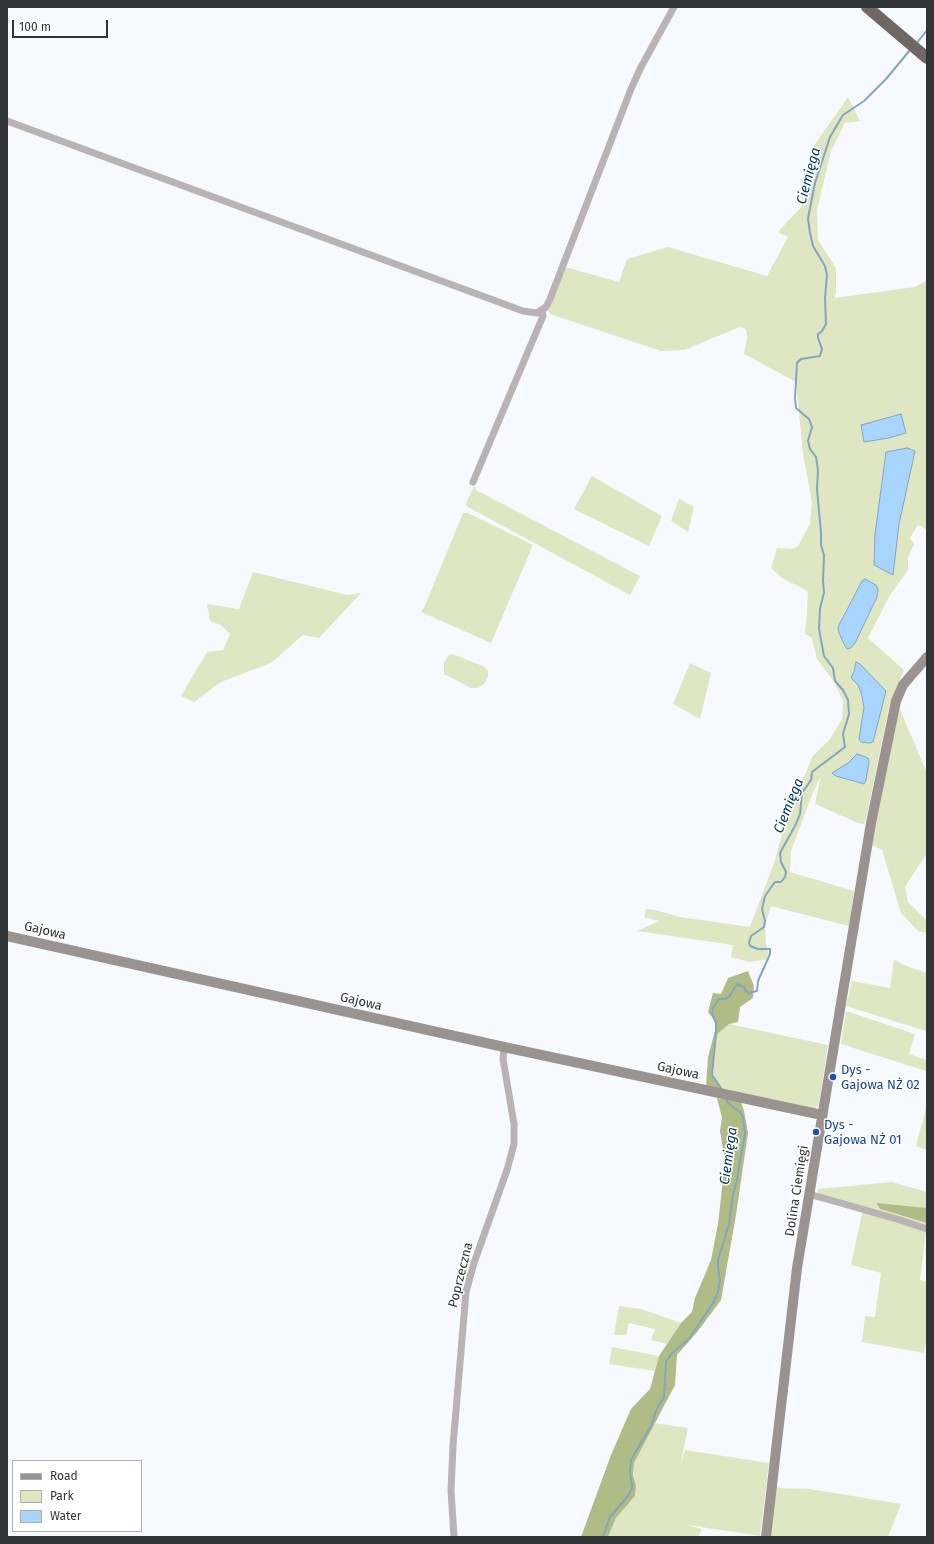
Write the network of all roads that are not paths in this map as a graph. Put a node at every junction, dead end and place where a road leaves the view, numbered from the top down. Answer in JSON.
{"nodes":[{"id":1,"x":674,"y":7,"type":"edge"},
{"id":2,"x":873,"y":9,"type":"edge"},
{"id":3,"x":926,"y":57,"type":"edge"},
{"id":4,"x":7,"y":121,"type":"edge"},
{"id":5,"x":542,"y":311,"type":"junction"},
{"id":6,"x":473,"y":482,"type":"dead end"},
{"id":7,"x":927,"y":656,"type":"edge"},
{"id":8,"x":7,"y":936,"type":"edge"},
{"id":9,"x":504,"y":1047,"type":"junction"},
{"id":10,"x":822,"y":1115,"type":"junction"},
{"id":11,"x":809,"y":1194,"type":"junction"},
{"id":12,"x":927,"y":1229,"type":"edge"},
{"id":13,"x":454,"y":1537,"type":"edge"},
{"id":14,"x":766,"y":1537,"type":"edge"}],
"edges":[{"from":1,"to":5,"type":"street"},
{"from":2,"to":3,"type":"highway"},
{"from":4,"to":5,"type":"street"},
{"from":5,"to":6,"type":"street"},
{"from":7,"to":10,"type":"street","name":"Dolina Ciemięgi"},
{"from":8,"to":9,"type":"street","name":"Gajowa"},
{"from":9,"to":10,"type":"street","name":"Gajowa"},
{"from":9,"to":13,"type":"street","name":"Poprzeczna"},
{"from":10,"to":11,"type":"street","name":"Dolina Ciemięgi"},
{"from":11,"to":12,"type":"street"},
{"from":11,"to":14,"type":"street","name":"Dolina Ciemięgi"}]}
